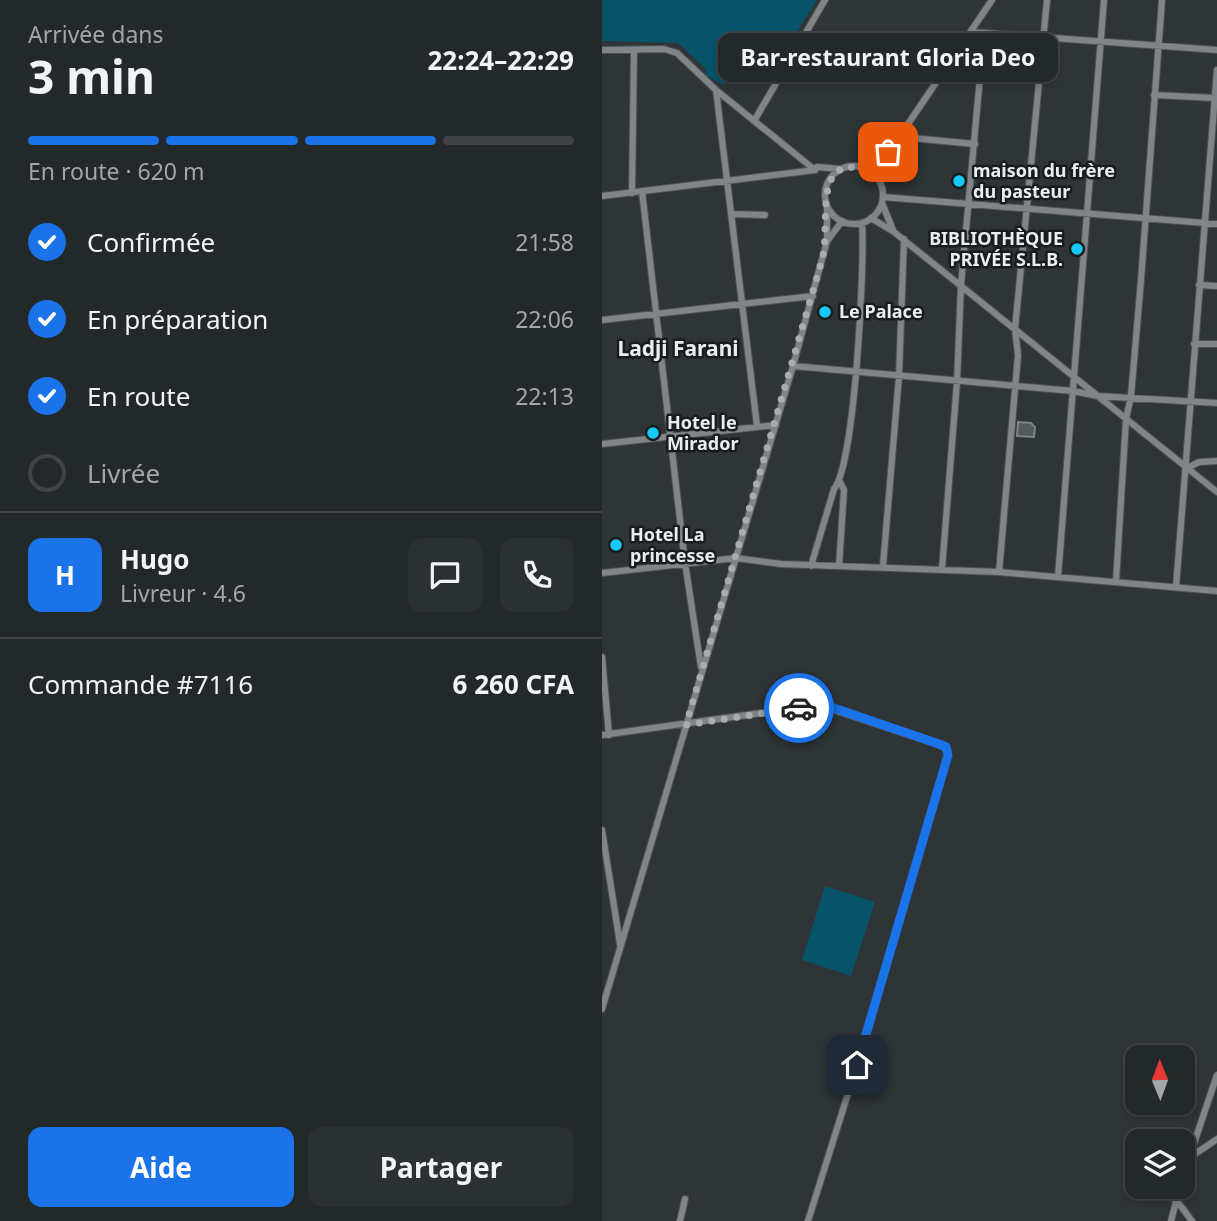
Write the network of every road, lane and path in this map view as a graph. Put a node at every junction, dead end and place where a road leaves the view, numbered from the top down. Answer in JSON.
{"nodes":[{"id":1,"x":825,"y":0,"type":"edge"},
{"id":2,"x":992,"y":0,"type":"edge"},
{"id":3,"x":1047,"y":0,"type":"edge"},
{"id":4,"x":1104,"y":0,"type":"edge"},
{"id":5,"x":1162,"y":0,"type":"edge"},
{"id":6,"x":971,"y":32,"type":"junction"},
{"id":7,"x":984,"y":33,"type":"junction"},
{"id":8,"x":1044,"y":37,"type":"junction"},
{"id":9,"x":1101,"y":42,"type":"junction"},
{"id":10,"x":1158,"y":46,"type":"junction"},
{"id":11,"x":602,"y":50,"type":"edge"},
{"id":12,"x":634,"y":50,"type":"junction"},
{"id":13,"x":1217,"y":50,"type":"edge"},
{"id":14,"x":1217,"y":69,"type":"edge"},
{"id":15,"x":1217,"y":79,"type":"edge"},
{"id":16,"x":716,"y":90,"type":"junction"},
{"id":17,"x":1154,"y":95,"type":"junction"},
{"id":18,"x":1214,"y":98,"type":"junction"},
{"id":19,"x":754,"y":121,"type":"junction"},
{"id":20,"x":1215,"y":129,"type":"edge"},
{"id":21,"x":901,"y":137,"type":"junction"},
{"id":22,"x":975,"y":144,"type":"junction"},
{"id":23,"x":888,"y":152,"type":"junction"},
{"id":24,"x":860,"y":167,"type":"junction"},
{"id":25,"x":816,"y":169,"type":"junction"},
{"id":26,"x":841,"y":169,"type":"junction"},
{"id":27,"x":878,"y":179,"type":"junction"},
{"id":28,"x":727,"y":182,"type":"junction"},
{"id":29,"x":828,"y":182,"type":"junction"},
{"id":30,"x":642,"y":191,"type":"junction"},
{"id":31,"x":632,"y":193,"type":"junction"},
{"id":32,"x":602,"y":196,"type":"edge"},
{"id":33,"x":883,"y":200,"type":"junction"},
{"id":34,"x":969,"y":204,"type":"junction"},
{"id":35,"x":827,"y":207,"type":"junction"},
{"id":36,"x":1028,"y":207,"type":"junction"},
{"id":37,"x":1086,"y":213,"type":"junction"},
{"id":38,"x":731,"y":214,"type":"junction"},
{"id":39,"x":765,"y":215,"type":"dead end"},
{"id":40,"x":871,"y":218,"type":"junction"},
{"id":41,"x":1146,"y":219,"type":"junction"},
{"id":42,"x":842,"y":221,"type":"junction"},
{"id":43,"x":862,"y":223,"type":"junction"},
{"id":44,"x":1204,"y":223,"type":"junction"},
{"id":45,"x":1217,"y":224,"type":"edge"},
{"id":46,"x":894,"y":232,"type":"junction"},
{"id":47,"x":904,"y":239,"type":"junction"},
{"id":48,"x":827,"y":242,"type":"junction"},
{"id":49,"x":961,"y":285,"type":"junction"},
{"id":50,"x":1199,"y":285,"type":"junction"},
{"id":51,"x":1217,"y":286,"type":"edge"},
{"id":52,"x":813,"y":296,"type":"junction"},
{"id":53,"x":743,"y":302,"type":"junction"},
{"id":54,"x":656,"y":314,"type":"junction"},
{"id":55,"x":602,"y":320,"type":"edge"},
{"id":56,"x":1015,"y":329,"type":"junction"},
{"id":57,"x":1194,"y":344,"type":"junction"},
{"id":58,"x":1217,"y":344,"type":"edge"},
{"id":59,"x":793,"y":366,"type":"junction"},
{"id":60,"x":855,"y":372,"type":"junction"},
{"id":61,"x":1072,"y":375,"type":"junction"},
{"id":62,"x":899,"y":376,"type":"junction"},
{"id":63,"x":957,"y":382,"type":"junction"},
{"id":64,"x":1015,"y":387,"type":"junction"},
{"id":65,"x":1073,"y":391,"type":"junction"},
{"id":66,"x":1098,"y":396,"type":"junction"},
{"id":67,"x":1131,"y":396,"type":"junction"},
{"id":68,"x":1190,"y":401,"type":"junction"},
{"id":69,"x":1217,"y":403,"type":"edge"},
{"id":70,"x":1126,"y":419,"type":"junction"},
{"id":71,"x":776,"y":425,"type":"junction"},
{"id":72,"x":757,"y":426,"type":"junction"},
{"id":73,"x":670,"y":437,"type":"junction"},
{"id":74,"x":602,"y":444,"type":"edge"},
{"id":75,"x":1217,"y":461,"type":"edge"},
{"id":76,"x":1186,"y":468,"type":"junction"},
{"id":77,"x":840,"y":482,"type":"junction"},
{"id":78,"x":1217,"y":492,"type":"edge"},
{"id":79,"x":736,"y":558,"type":"junction"},
{"id":80,"x":685,"y":563,"type":"junction"},
{"id":81,"x":811,"y":566,"type":"junction"},
{"id":82,"x":839,"y":566,"type":"junction"},
{"id":83,"x":883,"y":566,"type":"junction"},
{"id":84,"x":942,"y":569,"type":"junction"},
{"id":85,"x":999,"y":572,"type":"junction"},
{"id":86,"x":602,"y":573,"type":"edge"},
{"id":87,"x":1058,"y":577,"type":"junction"},
{"id":88,"x":1116,"y":582,"type":"junction"},
{"id":89,"x":1176,"y":587,"type":"junction"},
{"id":90,"x":1217,"y":591,"type":"edge"},
{"id":91,"x":602,"y":657,"type":"edge"},
{"id":92,"x":702,"y":668,"type":"junction"},
{"id":93,"x":686,"y":725,"type":"junction"},
{"id":94,"x":606,"y":735,"type":"edge"},
{"id":95,"x":602,"y":830,"type":"edge"},
{"id":96,"x":621,"y":946,"type":"junction"},
{"id":97,"x":602,"y":1009,"type":"edge"},
{"id":98,"x":1217,"y":1075,"type":"edge"},
{"id":99,"x":1195,"y":1137,"type":"edge"},
{"id":100,"x":1217,"y":1139,"type":"edge"},
{"id":101,"x":1195,"y":1154,"type":"edge"},
{"id":102,"x":685,"y":1199,"type":"dead end"},
{"id":103,"x":1177,"y":1201,"type":"joint"},
{"id":104,"x":680,"y":1221,"type":"edge"},
{"id":105,"x":808,"y":1221,"type":"edge"},
{"id":106,"x":1171,"y":1221,"type":"edge"},
{"id":107,"x":1192,"y":1221,"type":"edge"}],
"edges":[{"from":1,"to":19,"type":"street"},
{"from":2,"to":6,"type":"street"},
{"from":3,"to":8,"type":"street"},
{"from":4,"to":9,"type":"street"},
{"from":5,"to":10,"type":"street"},
{"from":6,"to":7,"type":"street"},
{"from":6,"to":21,"type":"street"},
{"from":7,"to":8,"type":"street"},
{"from":7,"to":22,"type":"street"},
{"from":8,"to":9,"type":"street"},
{"from":8,"to":36,"type":"street"},
{"from":9,"to":10,"type":"street"},
{"from":9,"to":37,"type":"street"},
{"from":10,"to":13,"type":"street"},
{"from":10,"to":17,"type":"street"},
{"from":11,"to":12,"type":"street"},
{"from":12,"to":16,"type":"street"},
{"from":12,"to":31,"type":"street"},
{"from":14,"to":15,"type":"street"},
{"from":15,"to":18,"type":"street"},
{"from":16,"to":19,"type":"street"},
{"from":16,"to":28,"type":"street"},
{"from":17,"to":18,"type":"street"},
{"from":17,"to":41,"type":"street"},
{"from":18,"to":20,"type":"street"},
{"from":19,"to":25,"type":"street"},
{"from":20,"to":44,"type":"street"},
{"from":21,"to":22,"type":"street"},
{"from":21,"to":23,"type":"street"},
{"from":22,"to":34,"type":"street"},
{"from":23,"to":24,"type":"street"},
{"from":23,"to":27,"type":"street"},
{"from":24,"to":26,"type":"street"},
{"from":24,"to":27,"type":"street"},
{"from":25,"to":26,"type":"street"},
{"from":25,"to":28,"type":"street"},
{"from":25,"to":29,"type":"street"},
{"from":26,"to":29,"type":"street"},
{"from":27,"to":33,"type":"street"},
{"from":28,"to":30,"type":"street"},
{"from":28,"to":38,"type":"street"},
{"from":29,"to":35,"type":"street"},
{"from":30,"to":31,"type":"street"},
{"from":30,"to":54,"type":"street"},
{"from":31,"to":32,"type":"street"},
{"from":33,"to":34,"type":"street"},
{"from":33,"to":40,"type":"street"},
{"from":33,"to":46,"type":"street"},
{"from":34,"to":36,"type":"street"},
{"from":34,"to":49,"type":"street"},
{"from":35,"to":42,"type":"street"},
{"from":35,"to":48,"type":"street"},
{"from":36,"to":37,"type":"street"},
{"from":36,"to":56,"type":"street"},
{"from":37,"to":41,"type":"street"},
{"from":37,"to":61,"type":"street"},
{"from":38,"to":39,"type":"street"},
{"from":38,"to":53,"type":"street"},
{"from":40,"to":43,"type":"street"},
{"from":40,"to":46,"type":"street"},
{"from":41,"to":44,"type":"street"},
{"from":41,"to":67,"type":"street"},
{"from":42,"to":43,"type":"street"},
{"from":42,"to":48,"type":"street"},
{"from":43,"to":60,"type":"street"},
{"from":44,"to":45,"type":"street"},
{"from":44,"to":50,"type":"street"},
{"from":46,"to":47,"type":"street"},
{"from":47,"to":49,"type":"street"},
{"from":47,"to":62,"type":"street"},
{"from":48,"to":52,"type":"street"},
{"from":49,"to":56,"type":"street"},
{"from":49,"to":63,"type":"street"},
{"from":50,"to":51,"type":"street"},
{"from":50,"to":57,"type":"street"},
{"from":52,"to":53,"type":"street"},
{"from":52,"to":59,"type":"street"},
{"from":53,"to":54,"type":"street"},
{"from":53,"to":72,"type":"street"},
{"from":54,"to":55,"type":"street"},
{"from":54,"to":73,"type":"street"},
{"from":56,"to":61,"type":"street"},
{"from":56,"to":64,"type":"street"},
{"from":57,"to":58,"type":"street"},
{"from":57,"to":68,"type":"street"},
{"from":59,"to":60,"type":"street"},
{"from":59,"to":71,"type":"street"},
{"from":60,"to":62,"type":"street"},
{"from":60,"to":77,"type":"street"},
{"from":61,"to":65,"type":"street"},
{"from":61,"to":66,"type":"street"},
{"from":62,"to":63,"type":"street"},
{"from":62,"to":83,"type":"street"},
{"from":63,"to":64,"type":"street"},
{"from":63,"to":84,"type":"street"},
{"from":64,"to":65,"type":"street"},
{"from":64,"to":85,"type":"street"},
{"from":65,"to":66,"type":"street"},
{"from":65,"to":87,"type":"street"},
{"from":66,"to":67,"type":"street"},
{"from":66,"to":70,"type":"street"},
{"from":67,"to":68,"type":"street"},
{"from":67,"to":70,"type":"street"},
{"from":68,"to":69,"type":"street"},
{"from":68,"to":76,"type":"street"},
{"from":70,"to":76,"type":"street"},
{"from":70,"to":88,"type":"street"},
{"from":71,"to":72,"type":"street"},
{"from":71,"to":79,"type":"street"},
{"from":72,"to":73,"type":"street"},
{"from":73,"to":74,"type":"street"},
{"from":73,"to":80,"type":"street"},
{"from":75,"to":76,"type":"street"},
{"from":76,"to":78,"type":"street"},
{"from":76,"to":89,"type":"street"},
{"from":77,"to":81,"type":"street"},
{"from":77,"to":82,"type":"street"},
{"from":79,"to":80,"type":"street"},
{"from":79,"to":81,"type":"street"},
{"from":79,"to":92,"type":"street"},
{"from":80,"to":86,"type":"street"},
{"from":80,"to":92,"type":"street"},
{"from":81,"to":82,"type":"street"},
{"from":82,"to":83,"type":"street"},
{"from":83,"to":84,"type":"street"},
{"from":84,"to":85,"type":"street"},
{"from":85,"to":87,"type":"street"},
{"from":87,"to":88,"type":"street"},
{"from":88,"to":89,"type":"street"},
{"from":89,"to":90,"type":"street"},
{"from":91,"to":94,"type":"street"},
{"from":92,"to":93,"type":"street"},
{"from":93,"to":94,"type":"street"},
{"from":93,"to":96,"type":"street"},
{"from":93,"to":105,"type":"street"},
{"from":95,"to":96,"type":"street"},
{"from":96,"to":97,"type":"street"},
{"from":98,"to":99,"type":"street"},
{"from":100,"to":101,"type":"street"},
{"from":102,"to":104,"type":"street"},
{"from":103,"to":106,"type":"street"},
{"from":103,"to":107,"type":"street"}]}
